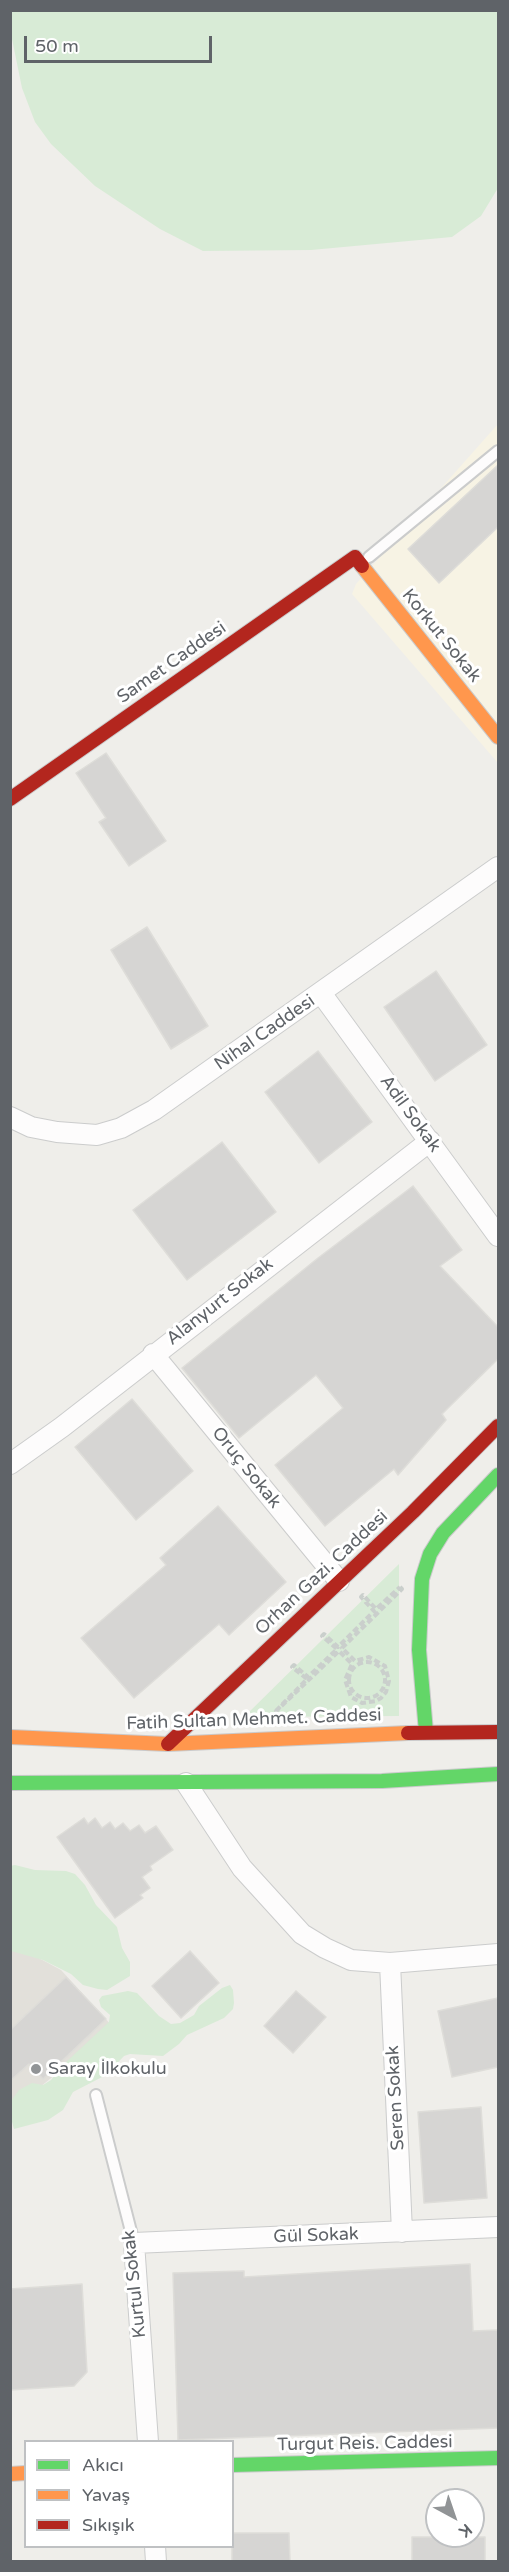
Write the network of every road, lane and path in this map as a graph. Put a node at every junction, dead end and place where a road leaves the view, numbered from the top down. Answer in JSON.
{"nodes":[{"id":1,"x":498,"y":451,"type":"edge"},
{"id":2,"x":362,"y":557,"type":"junction"},
{"id":3,"x":498,"y":737,"type":"edge"},
{"id":4,"x":10,"y":798,"type":"edge"},
{"id":5,"x":498,"y":867,"type":"edge"},
{"id":6,"x":321,"y":993,"type":"junction"},
{"id":7,"x":10,"y":1117,"type":"edge"},
{"id":8,"x":430,"y":1141,"type":"junction"},
{"id":9,"x":498,"y":1236,"type":"edge"},
{"id":10,"x":153,"y":1354,"type":"junction"},
{"id":11,"x":498,"y":1426,"type":"edge"},
{"id":12,"x":10,"y":1464,"type":"edge"},
{"id":13,"x":498,"y":1475,"type":"edge"},
{"id":14,"x":339,"y":1581,"type":"junction"},
{"id":15,"x":356,"y":1666,"type":"joint"},
{"id":16,"x":272,"y":1714,"type":"joint"},
{"id":17,"x":426,"y":1732,"type":"junction"},
{"id":18,"x":498,"y":1732,"type":"edge"},
{"id":19,"x":10,"y":1737,"type":"edge"},
{"id":20,"x":168,"y":1743,"type":"junction"},
{"id":21,"x":498,"y":1774,"type":"edge"},
{"id":22,"x":10,"y":1783,"type":"edge"},
{"id":23,"x":186,"y":1783,"type":"junction"},
{"id":24,"x":498,"y":1954,"type":"edge"},
{"id":25,"x":390,"y":1963,"type":"junction"},
{"id":26,"x":96,"y":2095,"type":"dead end"},
{"id":27,"x":498,"y":2228,"type":"edge"},
{"id":28,"x":402,"y":2232,"type":"junction"},
{"id":29,"x":134,"y":2243,"type":"junction"},
{"id":30,"x":148,"y":2440,"type":"edge"},
{"id":31,"x":498,"y":2458,"type":"edge"},
{"id":32,"x":234,"y":2464,"type":"edge"}],
"edges":[{"from":1,"to":2,"type":"lane"},
{"from":2,"to":3,"type":"street","name":"Korkut Sokak"},
{"from":2,"to":4,"type":"street","name":"Samet Caddesi"},
{"from":5,"to":6,"type":"street","name":"Nihal Caddesi"},
{"from":6,"to":7,"type":"street","name":"Nihal Caddesi"},
{"from":6,"to":8,"type":"street","name":"Adil Sokak"},
{"from":8,"to":9,"type":"street","name":"Adil Sokak"},
{"from":8,"to":10,"type":"street","name":"Alanyurt Sokak"},
{"from":10,"to":12,"type":"street","name":"Alanyurt Sokak"},
{"from":10,"to":14,"type":"street","name":"Oruç Sokak"},
{"from":11,"to":14,"type":"street","name":"Orhan Gazi. Caddesi"},
{"from":13,"to":17,"type":"street"},
{"from":14,"to":20,"type":"street","name":"Orhan Gazi. Caddesi"},
{"from":15,"to":15,"type":"path"},
{"from":16,"to":16,"type":"path"},
{"from":17,"to":18,"type":"street","name":"Fatih Sultan Mehmet. Caddesi"},
{"from":17,"to":20,"type":"street","name":"Fatih Sultan Mehmet. Caddesi"},
{"from":19,"to":20,"type":"street","name":"Fatih Sultan Mehmet. Caddesi"},
{"from":21,"to":23,"type":"street"},
{"from":22,"to":23,"type":"street"},
{"from":23,"to":25,"type":"street"},
{"from":24,"to":25,"type":"street"},
{"from":25,"to":28,"type":"street","name":"Seren Sokak"},
{"from":26,"to":29,"type":"lane","name":"Kurtul Sokak"},
{"from":27,"to":28,"type":"street","name":"Gül Sokak"},
{"from":28,"to":29,"type":"street","name":"Gül Sokak"},
{"from":29,"to":30,"type":"street","name":"Kurtul Sokak"},
{"from":31,"to":32,"type":"street","name":"Turgut Reis. Caddesi"}]}
